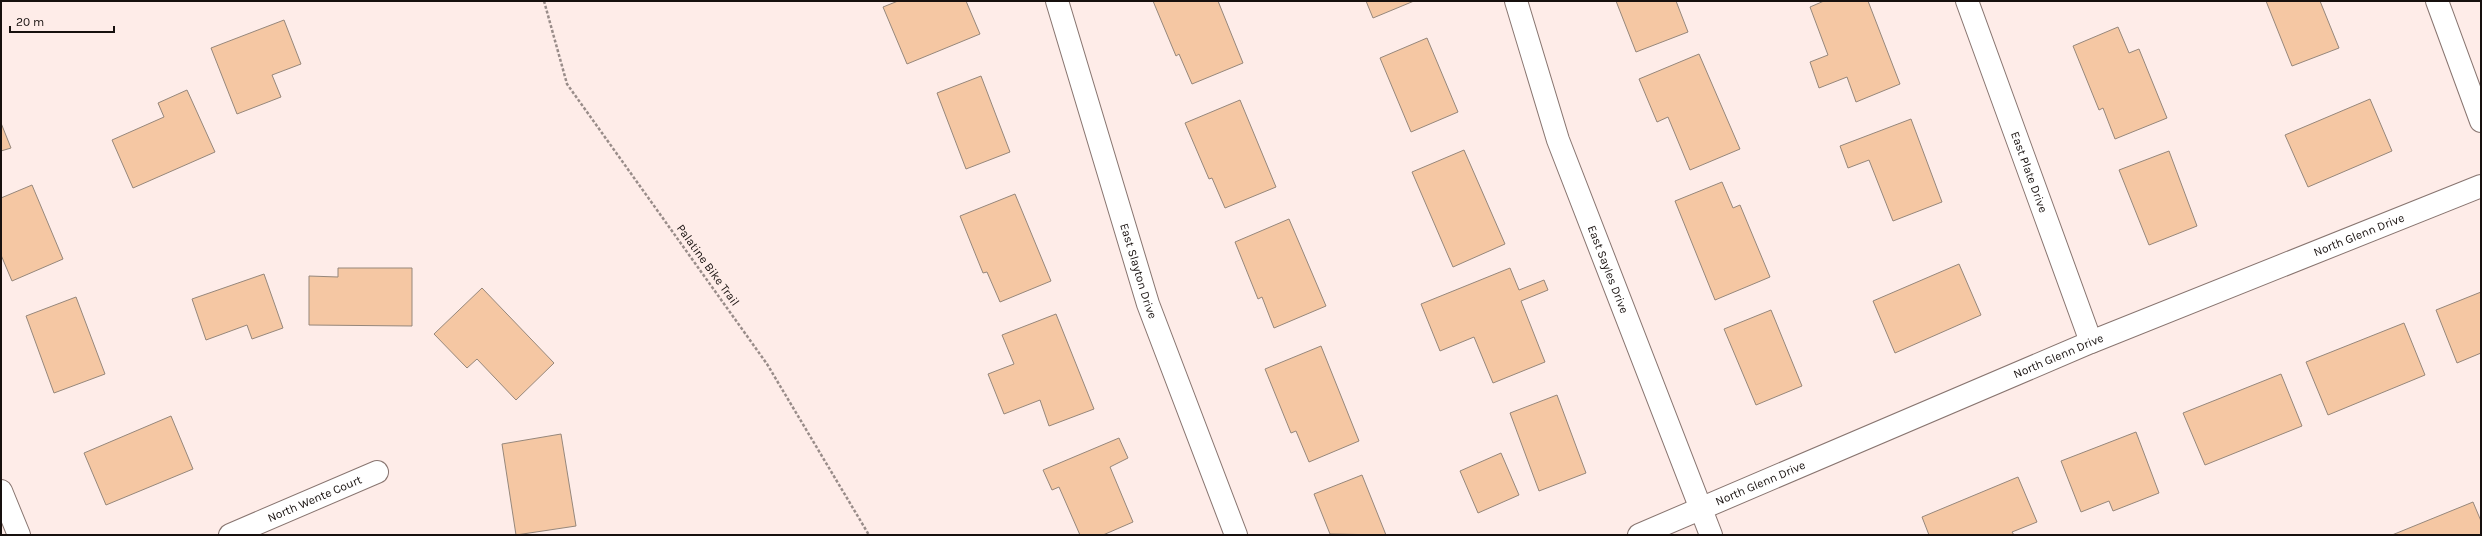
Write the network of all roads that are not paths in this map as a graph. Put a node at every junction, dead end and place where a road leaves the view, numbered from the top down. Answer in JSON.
{"nodes":[{"id":1,"x":1057,"y":1,"type":"edge"},
{"id":2,"x":1516,"y":1,"type":"edge"},
{"id":3,"x":1967,"y":1,"type":"edge"},
{"id":4,"x":2437,"y":1,"type":"edge"},
{"id":5,"x":2481,"y":121,"type":"edge"},
{"id":6,"x":2481,"y":186,"type":"edge"},
{"id":7,"x":2092,"y":342,"type":"junction"},
{"id":8,"x":377,"y":472,"type":"dead end"},
{"id":9,"x":1,"y":491,"type":"edge"},
{"id":10,"x":1701,"y":511,"type":"junction"},
{"id":11,"x":19,"y":535,"type":"edge"},
{"id":12,"x":230,"y":535,"type":"edge"},
{"id":13,"x":1236,"y":535,"type":"edge"},
{"id":14,"x":1640,"y":535,"type":"edge"},
{"id":15,"x":1711,"y":535,"type":"edge"}],
"edges":[{"from":1,"to":13,"type":"street","name":"East Slayton Drive"},
{"from":2,"to":10,"type":"street","name":"East Sayles Drive"},
{"from":3,"to":7,"type":"street","name":"East Plate Drive"},
{"from":4,"to":5,"type":"street"},
{"from":6,"to":7,"type":"street","name":"North Glenn Drive"},
{"from":7,"to":10,"type":"street","name":"North Glenn Drive"},
{"from":8,"to":12,"type":"street","name":"North Wente Court"},
{"from":9,"to":11,"type":"street"},
{"from":10,"to":14,"type":"street","name":"North Glenn Drive"},
{"from":10,"to":15,"type":"street","name":"East Sayles Drive"}]}
